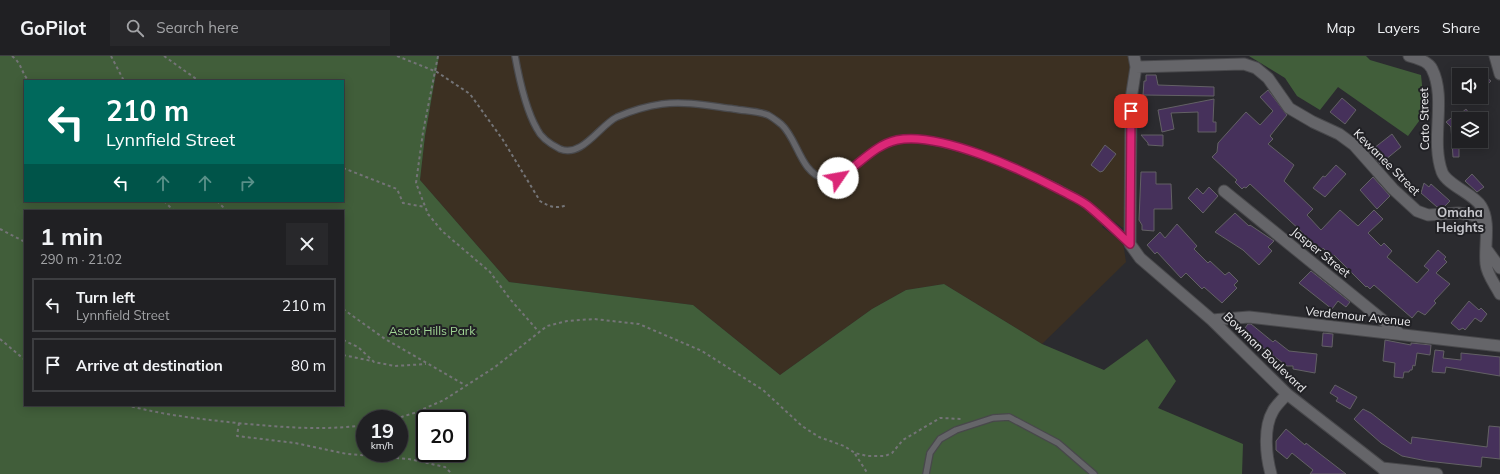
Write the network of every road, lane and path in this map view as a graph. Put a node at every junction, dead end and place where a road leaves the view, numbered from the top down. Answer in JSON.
{"nodes":[{"id":1,"x":12,"y":56,"type":"edge"},
{"id":2,"x":111,"y":56,"type":"edge"},
{"id":3,"x":164,"y":56,"type":"edge"},
{"id":4,"x":397,"y":56,"type":"edge"},
{"id":5,"x":438,"y":56,"type":"edge"},
{"id":6,"x":515,"y":56,"type":"edge"},
{"id":7,"x":1409,"y":56,"type":"edge"},
{"id":8,"x":1495,"y":56,"type":"edge"},
{"id":9,"x":1135,"y":62,"type":"edge"},
{"id":10,"x":435,"y":72,"type":"junction"},
{"id":11,"x":1500,"y":74,"type":"edge"},
{"id":12,"x":28,"y":80,"type":"edge"},
{"id":13,"x":123,"y":80,"type":"edge"},
{"id":14,"x":198,"y":80,"type":"edge"},
{"id":15,"x":344,"y":168,"type":"edge"},
{"id":16,"x":1224,"y":191,"type":"dead end"},
{"id":17,"x":165,"y":202,"type":"edge"},
{"id":18,"x":218,"y":202,"type":"edge"},
{"id":19,"x":567,"y":204,"type":"dead end"},
{"id":20,"x":425,"y":207,"type":"junction"},
{"id":21,"x":173,"y":210,"type":"edge"},
{"id":22,"x":226,"y":210,"type":"edge"},
{"id":23,"x":1486,"y":221,"type":"junction"},
{"id":24,"x":0,"y":229,"type":"edge"},
{"id":25,"x":24,"y":241,"type":"edge"},
{"id":26,"x":1130,"y":244,"type":"junction"},
{"id":27,"x":1486,"y":250,"type":"junction"},
{"id":28,"x":1500,"y":268,"type":"edge"},
{"id":29,"x":1500,"y":294,"type":"edge"},
{"id":30,"x":344,"y":310,"type":"edge"},
{"id":31,"x":1212,"y":320,"type":"junction"},
{"id":32,"x":539,"y":332,"type":"junction"},
{"id":33,"x":1400,"y":334,"type":"junction"},
{"id":34,"x":0,"y":339,"type":"edge"},
{"id":35,"x":344,"y":341,"type":"edge"},
{"id":36,"x":1500,"y":346,"type":"edge"},
{"id":37,"x":344,"y":355,"type":"edge"},
{"id":38,"x":24,"y":359,"type":"edge"},
{"id":39,"x":374,"y":362,"type":"junction"},
{"id":40,"x":428,"y":364,"type":"junction"},
{"id":41,"x":465,"y":385,"type":"junction"},
{"id":42,"x":1287,"y":394,"type":"junction"},
{"id":43,"x":131,"y":406,"type":"edge"},
{"id":44,"x":408,"y":416,"type":"edge"},
{"id":45,"x":982,"y":421,"type":"junction"},
{"id":46,"x":239,"y":423,"type":"junction"},
{"id":47,"x":356,"y":426,"type":"edge"},
{"id":48,"x":855,"y":453,"type":"junction"},
{"id":49,"x":1385,"y":471,"type":"edge"},
{"id":50,"x":452,"y":474,"type":"edge"},
{"id":51,"x":868,"y":474,"type":"edge"},
{"id":52,"x":926,"y":474,"type":"edge"},
{"id":53,"x":1094,"y":474,"type":"edge"},
{"id":54,"x":1271,"y":474,"type":"edge"},
{"id":55,"x":1437,"y":474,"type":"edge"}],
"edges":[{"from":1,"to":12,"type":"path"},
{"from":2,"to":13,"type":"path"},
{"from":3,"to":14,"type":"path"},
{"from":4,"to":10,"type":"path"},
{"from":5,"to":10,"type":"path"},
{"from":6,"to":26,"type":"lane"},
{"from":7,"to":23,"type":"street","name":"Cato Street"},
{"from":8,"to":11,"type":"street"},
{"from":9,"to":23,"type":"street","name":"Kewanee Street"},
{"from":9,"to":26,"type":"street"},
{"from":10,"to":19,"type":"path"},
{"from":10,"to":20,"type":"path"},
{"from":15,"to":20,"type":"path"},
{"from":16,"to":33,"type":"street","name":"Jasper Street"},
{"from":17,"to":21,"type":"path"},
{"from":18,"to":22,"type":"path"},
{"from":20,"to":32,"type":"path"},
{"from":23,"to":27,"type":"street","name":"Cato Street"},
{"from":24,"to":25,"type":"path"},
{"from":26,"to":31,"type":"street","name":"Bowman Boulevard"},
{"from":27,"to":28,"type":"street"},
{"from":27,"to":29,"type":"street","name":"Cato Street"},
{"from":30,"to":40,"type":"path"},
{"from":31,"to":33,"type":"street","name":"Verdemour Avenue"},
{"from":31,"to":42,"type":"street","name":"Bowman Boulevard"},
{"from":32,"to":41,"type":"path"},
{"from":32,"to":48,"type":"path"},
{"from":33,"to":36,"type":"street","name":"Verdemour Avenue"},
{"from":34,"to":38,"type":"path"},
{"from":35,"to":39,"type":"path"},
{"from":37,"to":39,"type":"path"},
{"from":39,"to":40,"type":"path"},
{"from":40,"to":41,"type":"path"},
{"from":41,"to":44,"type":"path"},
{"from":42,"to":49,"type":"street","name":"Bowman Boulevard"},
{"from":42,"to":54,"type":"street"},
{"from":43,"to":46,"type":"path"},
{"from":45,"to":48,"type":"path"},
{"from":45,"to":52,"type":"lane"},
{"from":45,"to":53,"type":"lane"},
{"from":46,"to":47,"type":"path"},
{"from":46,"to":50,"type":"path"},
{"from":48,"to":51,"type":"path"},
{"from":49,"to":55,"type":"street"}]}
